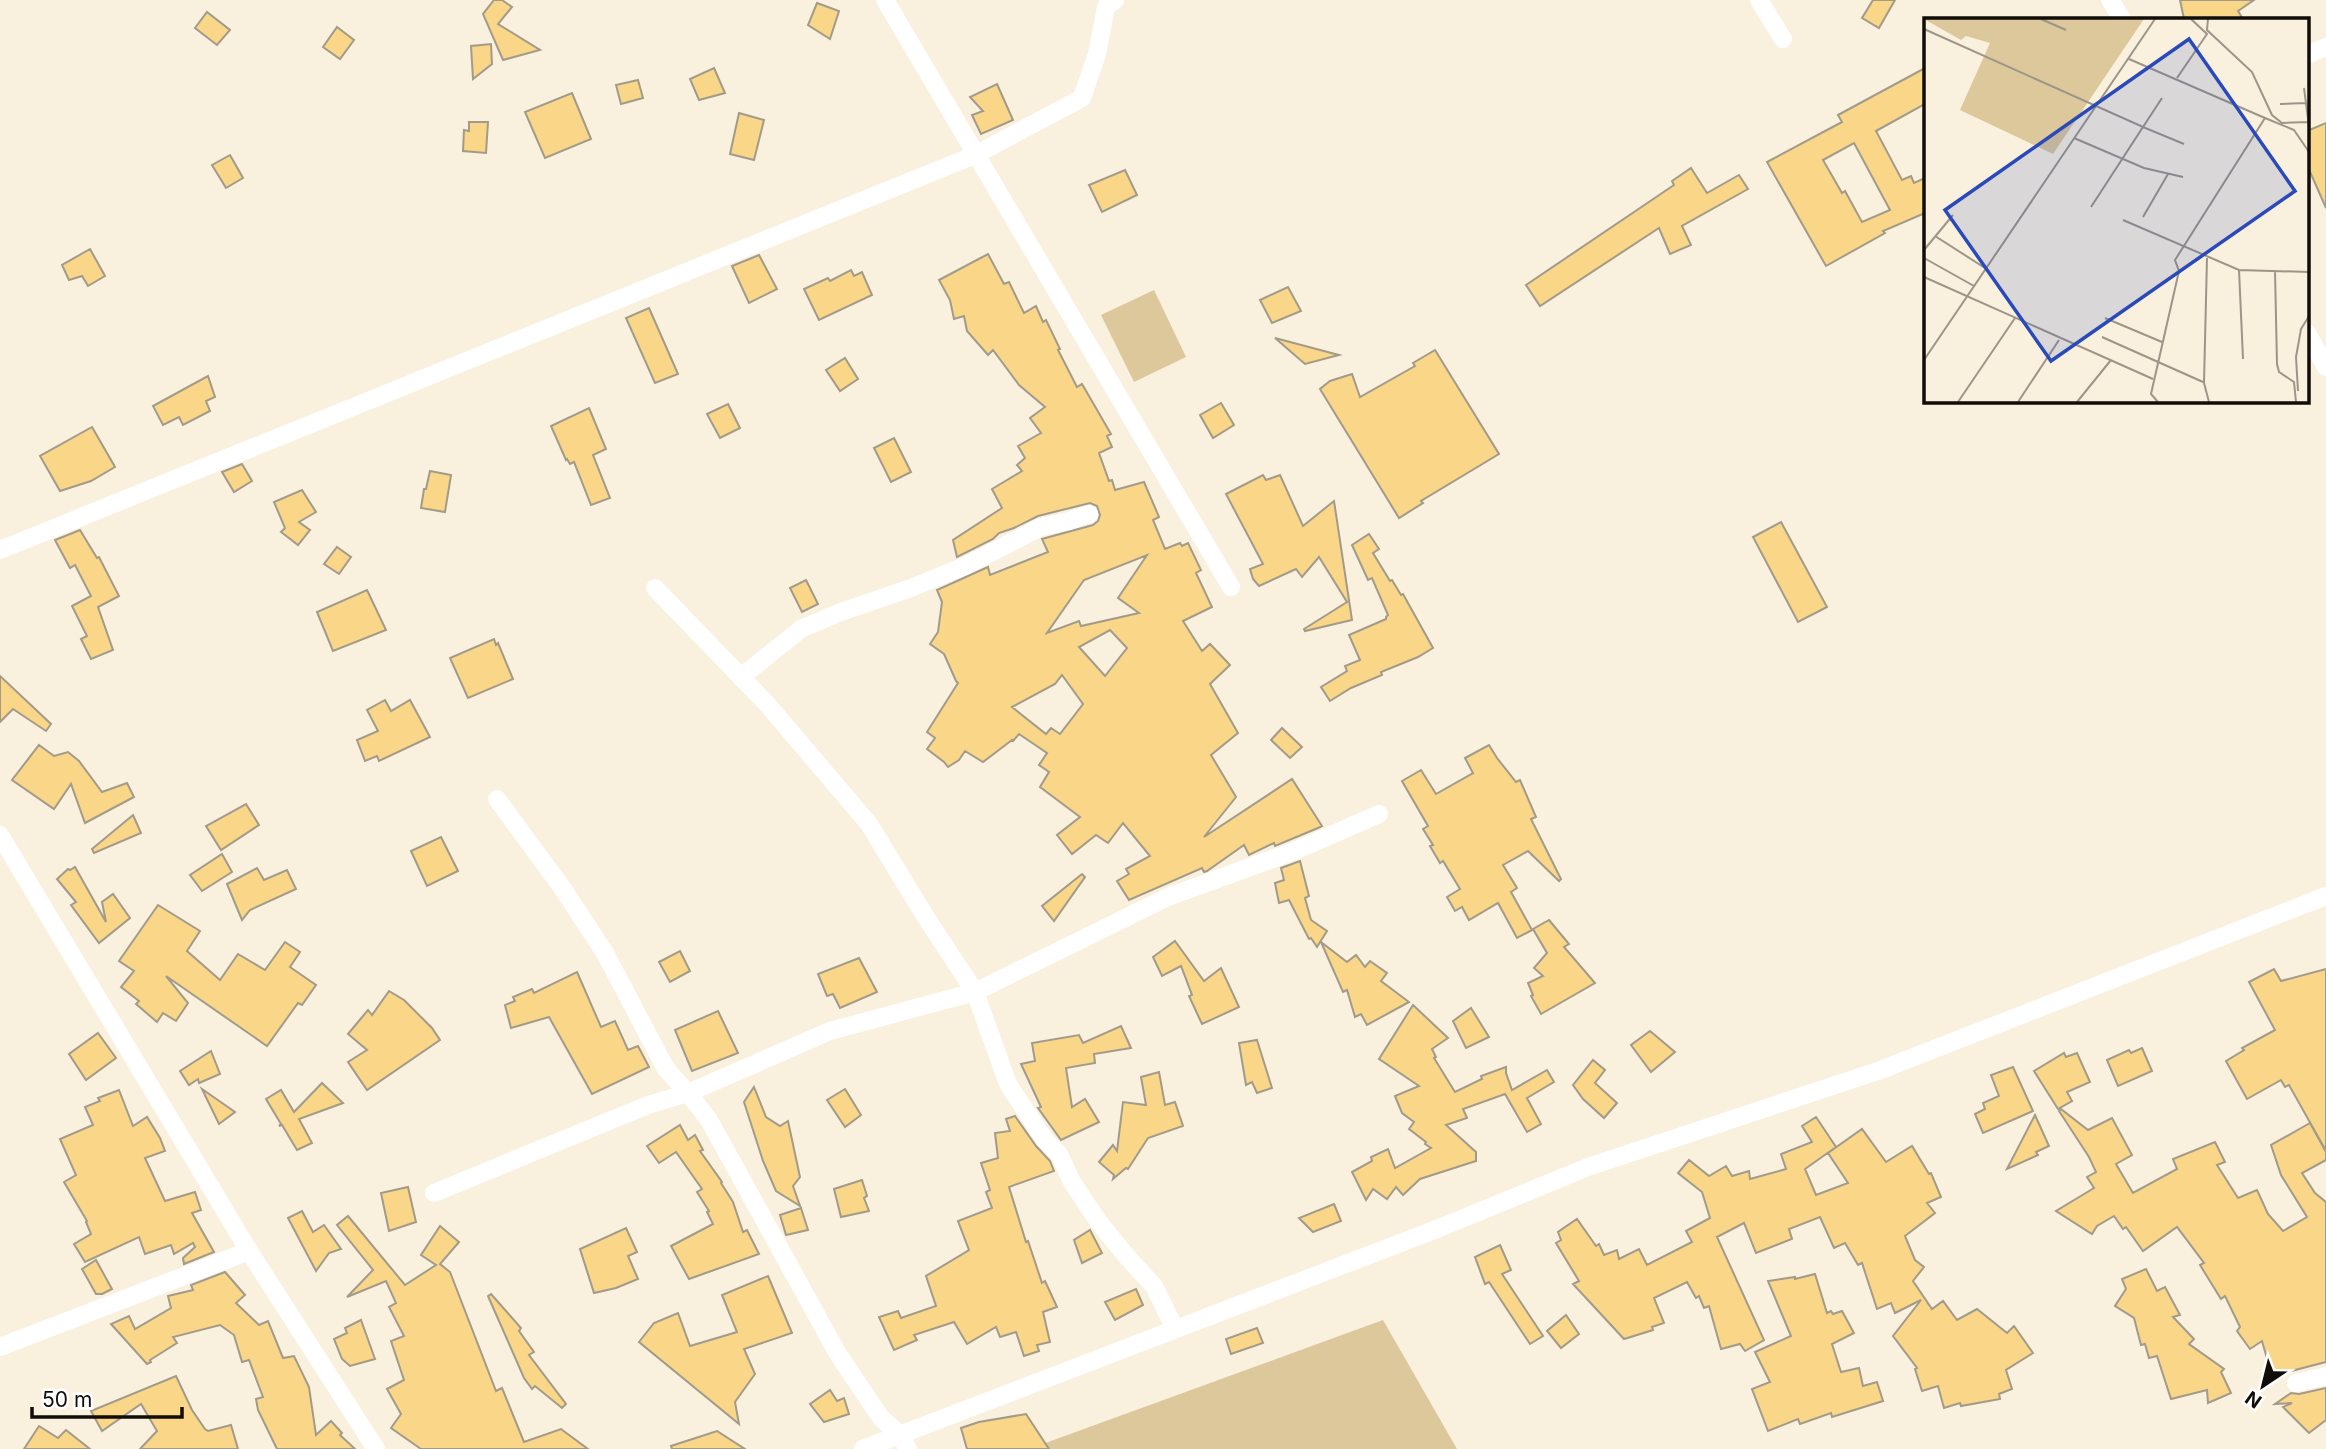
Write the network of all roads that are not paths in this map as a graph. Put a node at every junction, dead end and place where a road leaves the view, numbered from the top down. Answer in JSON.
{"nodes":[{"id":1,"x":885,"y":0,"type":"edge"},
{"id":2,"x":1115,"y":0,"type":"edge"},
{"id":3,"x":1759,"y":0,"type":"edge"},
{"id":4,"x":2110,"y":0,"type":"edge"},
{"id":5,"x":2121,"y":18,"type":"edge"},
{"id":6,"x":1783,"y":39,"type":"dead end"},
{"id":7,"x":2326,"y":47,"type":"edge"},
{"id":8,"x":2308,"y":55,"type":"edge"},
{"id":9,"x":975,"y":155,"type":"junction"},
{"id":10,"x":2308,"y":335,"type":"edge"},
{"id":11,"x":2326,"y":368,"type":"edge"},
{"id":12,"x":1089,"y":514,"type":"dead end"},
{"id":13,"x":0,"y":550,"type":"edge"},
{"id":14,"x":1231,"y":587,"type":"dead end"},
{"id":15,"x":655,"y":588,"type":"dead end"},
{"id":16,"x":741,"y":677,"type":"junction"},
{"id":17,"x":497,"y":799,"type":"dead end"},
{"id":18,"x":1379,"y":814,"type":"dead end"},
{"id":19,"x":0,"y":835,"type":"edge"},
{"id":20,"x":2326,"y":896,"type":"edge"},
{"id":21,"x":975,"y":992,"type":"junction"},
{"id":22,"x":688,"y":1093,"type":"junction"},
{"id":23,"x":433,"y":1193,"type":"dead end"},
{"id":24,"x":249,"y":1251,"type":"junction"},
{"id":25,"x":1175,"y":1329,"type":"junction"},
{"id":26,"x":0,"y":1347,"type":"edge"},
{"id":27,"x":2326,"y":1376,"type":"edge"},
{"id":28,"x":2296,"y":1383,"type":"dead end"},
{"id":29,"x":904,"y":1442,"type":"edge"},
{"id":30,"x":376,"y":1449,"type":"edge"},
{"id":31,"x":863,"y":1449,"type":"edge"}],
"edges":[{"from":1,"to":9,"type":"street"},
{"from":2,"to":9,"type":"street"},
{"from":3,"to":6,"type":"street"},
{"from":4,"to":5,"type":"street"},
{"from":7,"to":8,"type":"street"},
{"from":9,"to":13,"type":"street"},
{"from":9,"to":14,"type":"street"},
{"from":10,"to":11,"type":"street"},
{"from":12,"to":16,"type":"street"},
{"from":15,"to":16,"type":"street"},
{"from":16,"to":21,"type":"street"},
{"from":17,"to":22,"type":"street"},
{"from":18,"to":21,"type":"street"},
{"from":19,"to":24,"type":"street"},
{"from":20,"to":25,"type":"street"},
{"from":21,"to":22,"type":"street"},
{"from":21,"to":25,"type":"street"},
{"from":22,"to":23,"type":"street"},
{"from":22,"to":29,"type":"street"},
{"from":24,"to":26,"type":"street"},
{"from":24,"to":30,"type":"street"},
{"from":25,"to":29,"type":"street"},
{"from":27,"to":28,"type":"street"},
{"from":29,"to":31,"type":"street"}]}
